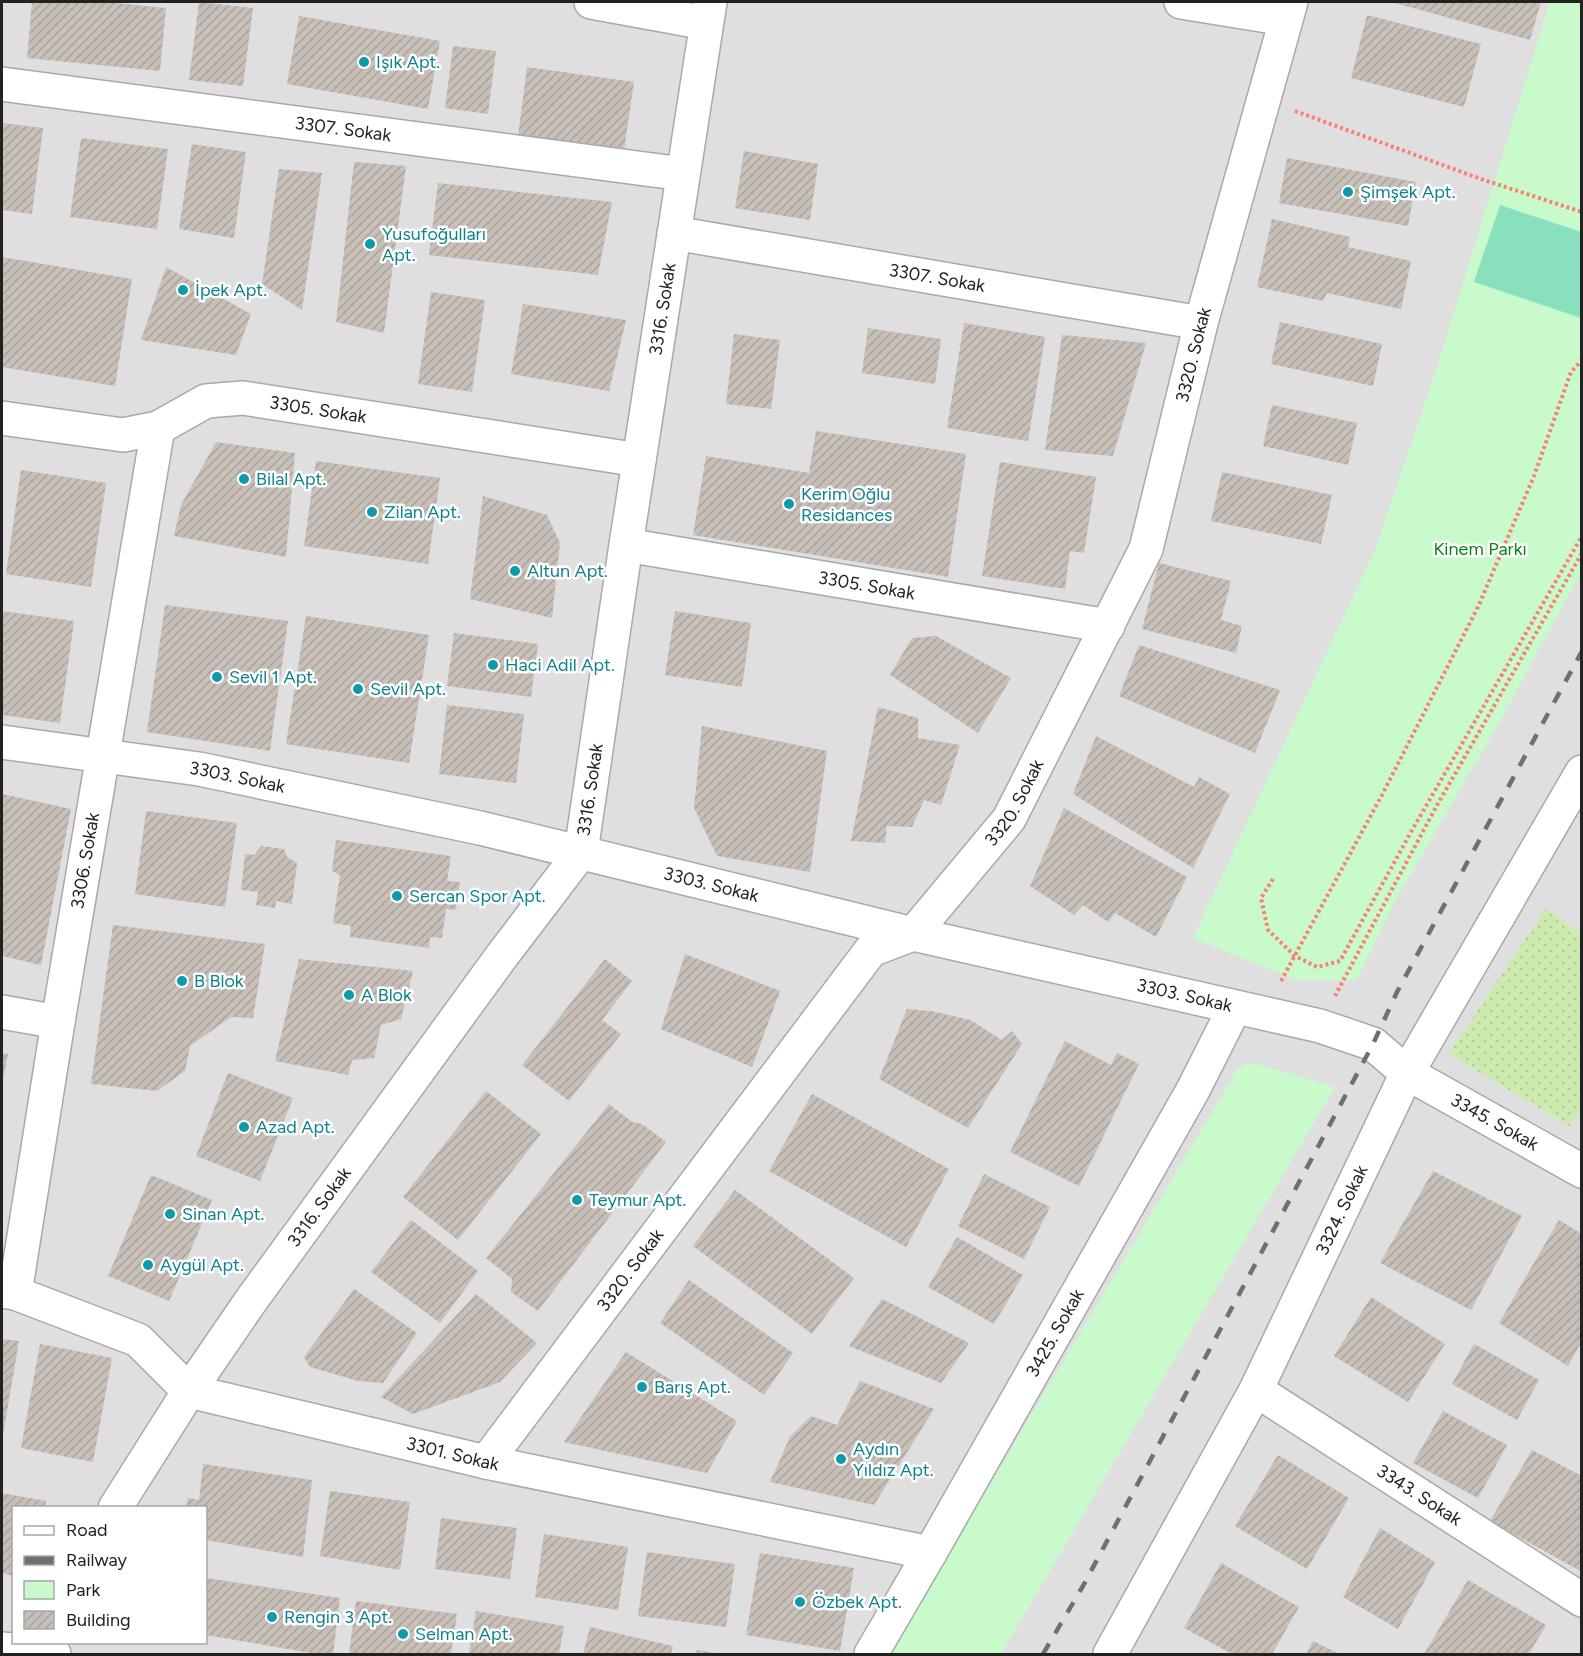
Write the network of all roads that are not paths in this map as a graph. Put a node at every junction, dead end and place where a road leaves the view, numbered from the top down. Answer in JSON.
{"nodes":[{"id":1,"x":591,"y":2,"type":"edge"},
{"id":2,"x":1181,"y":2,"type":"edge"},
{"id":3,"x":1289,"y":10,"type":"edge"},
{"id":4,"x":708,"y":12,"type":"edge"},
{"id":5,"x":2,"y":84,"type":"edge"},
{"id":6,"x":683,"y":174,"type":"junction"},
{"id":7,"x":674,"y":233,"type":"junction"},
{"id":8,"x":1201,"y":323,"type":"junction"},
{"id":9,"x":2,"y":418,"type":"edge"},
{"id":10,"x":158,"y":428,"type":"junction"},
{"id":11,"x":639,"y":460,"type":"junction"},
{"id":12,"x":626,"y":545,"type":"junction"},
{"id":13,"x":1108,"y":626,"type":"junction"},
{"id":14,"x":2,"y":742,"type":"edge"},
{"id":15,"x":104,"y":756,"type":"junction"},
{"id":16,"x":1581,"y":772,"type":"edge"},
{"id":17,"x":581,"y":852,"type":"junction"},
{"id":18,"x":913,"y":934,"type":"junction"},
{"id":19,"x":1249,"y":1010,"type":"junction"},
{"id":20,"x":2,"y":1012,"type":"edge"},
{"id":21,"x":58,"y":1022,"type":"junction"},
{"id":22,"x":1407,"y":1073,"type":"junction"},
{"id":23,"x":1578,"y":1162,"type":"edge"},
{"id":24,"x":8,"y":1292,"type":"edge"},
{"id":25,"x":1256,"y":1390,"type":"junction"},
{"id":26,"x":189,"y":1392,"type":"junction"},
{"id":27,"x":486,"y":1462,"type":"junction"},
{"id":28,"x":117,"y":1506,"type":"edge"},
{"id":29,"x":930,"y":1553,"type":"junction"},
{"id":30,"x":1581,"y":1599,"type":"edge"},
{"id":31,"x":871,"y":1654,"type":"edge"},
{"id":32,"x":1110,"y":1654,"type":"edge"}],
"edges":[{"from":1,"to":4,"type":"street"},
{"from":2,"to":3,"type":"street"},
{"from":3,"to":8,"type":"street","name":"3320. Sokak"},
{"from":4,"to":6,"type":"street","name":"3316. Sokak"},
{"from":5,"to":6,"type":"street","name":"3307. Sokak"},
{"from":6,"to":7,"type":"street","name":"3316. Sokak"},
{"from":7,"to":8,"type":"street","name":"3307. Sokak"},
{"from":7,"to":11,"type":"street","name":"3316. Sokak"},
{"from":8,"to":13,"type":"street","name":"3320. Sokak"},
{"from":9,"to":10,"type":"street","name":"3305. Sokak"},
{"from":10,"to":11,"type":"street","name":"3305. Sokak"},
{"from":10,"to":15,"type":"street","name":"3306. Sokak"},
{"from":11,"to":12,"type":"street","name":"3316. Sokak"},
{"from":12,"to":13,"type":"street","name":"3305. Sokak"},
{"from":12,"to":17,"type":"street","name":"3316. Sokak"},
{"from":13,"to":18,"type":"street","name":"3320. Sokak"},
{"from":14,"to":15,"type":"street","name":"3303. Sokak"},
{"from":15,"to":17,"type":"street","name":"3303. Sokak"},
{"from":15,"to":21,"type":"street","name":"3306. Sokak"},
{"from":16,"to":22,"type":"street","name":"3324. Sokak"},
{"from":17,"to":18,"type":"street","name":"3303. Sokak"},
{"from":17,"to":26,"type":"street","name":"3316. Sokak"},
{"from":18,"to":19,"type":"street","name":"3303. Sokak"},
{"from":18,"to":27,"type":"street","name":"3320. Sokak"},
{"from":19,"to":22,"type":"street","name":"3303. Sokak"},
{"from":19,"to":29,"type":"street","name":"3425. Sokak"},
{"from":20,"to":21,"type":"street"},
{"from":21,"to":24,"type":"street","name":"3306. Sokak"},
{"from":22,"to":23,"type":"street","name":"3345. Sokak"},
{"from":22,"to":25,"type":"street","name":"3324. Sokak"},
{"from":24,"to":26,"type":"street"},
{"from":25,"to":30,"type":"street","name":"3343. Sokak"},
{"from":25,"to":32,"type":"street","name":"3324. Sokak"},
{"from":26,"to":27,"type":"street","name":"3301. Sokak"},
{"from":26,"to":28,"type":"street","name":"3316. Sokak"},
{"from":27,"to":29,"type":"street","name":"3301. Sokak"},
{"from":29,"to":31,"type":"street","name":"3425. Sokak"}]}
